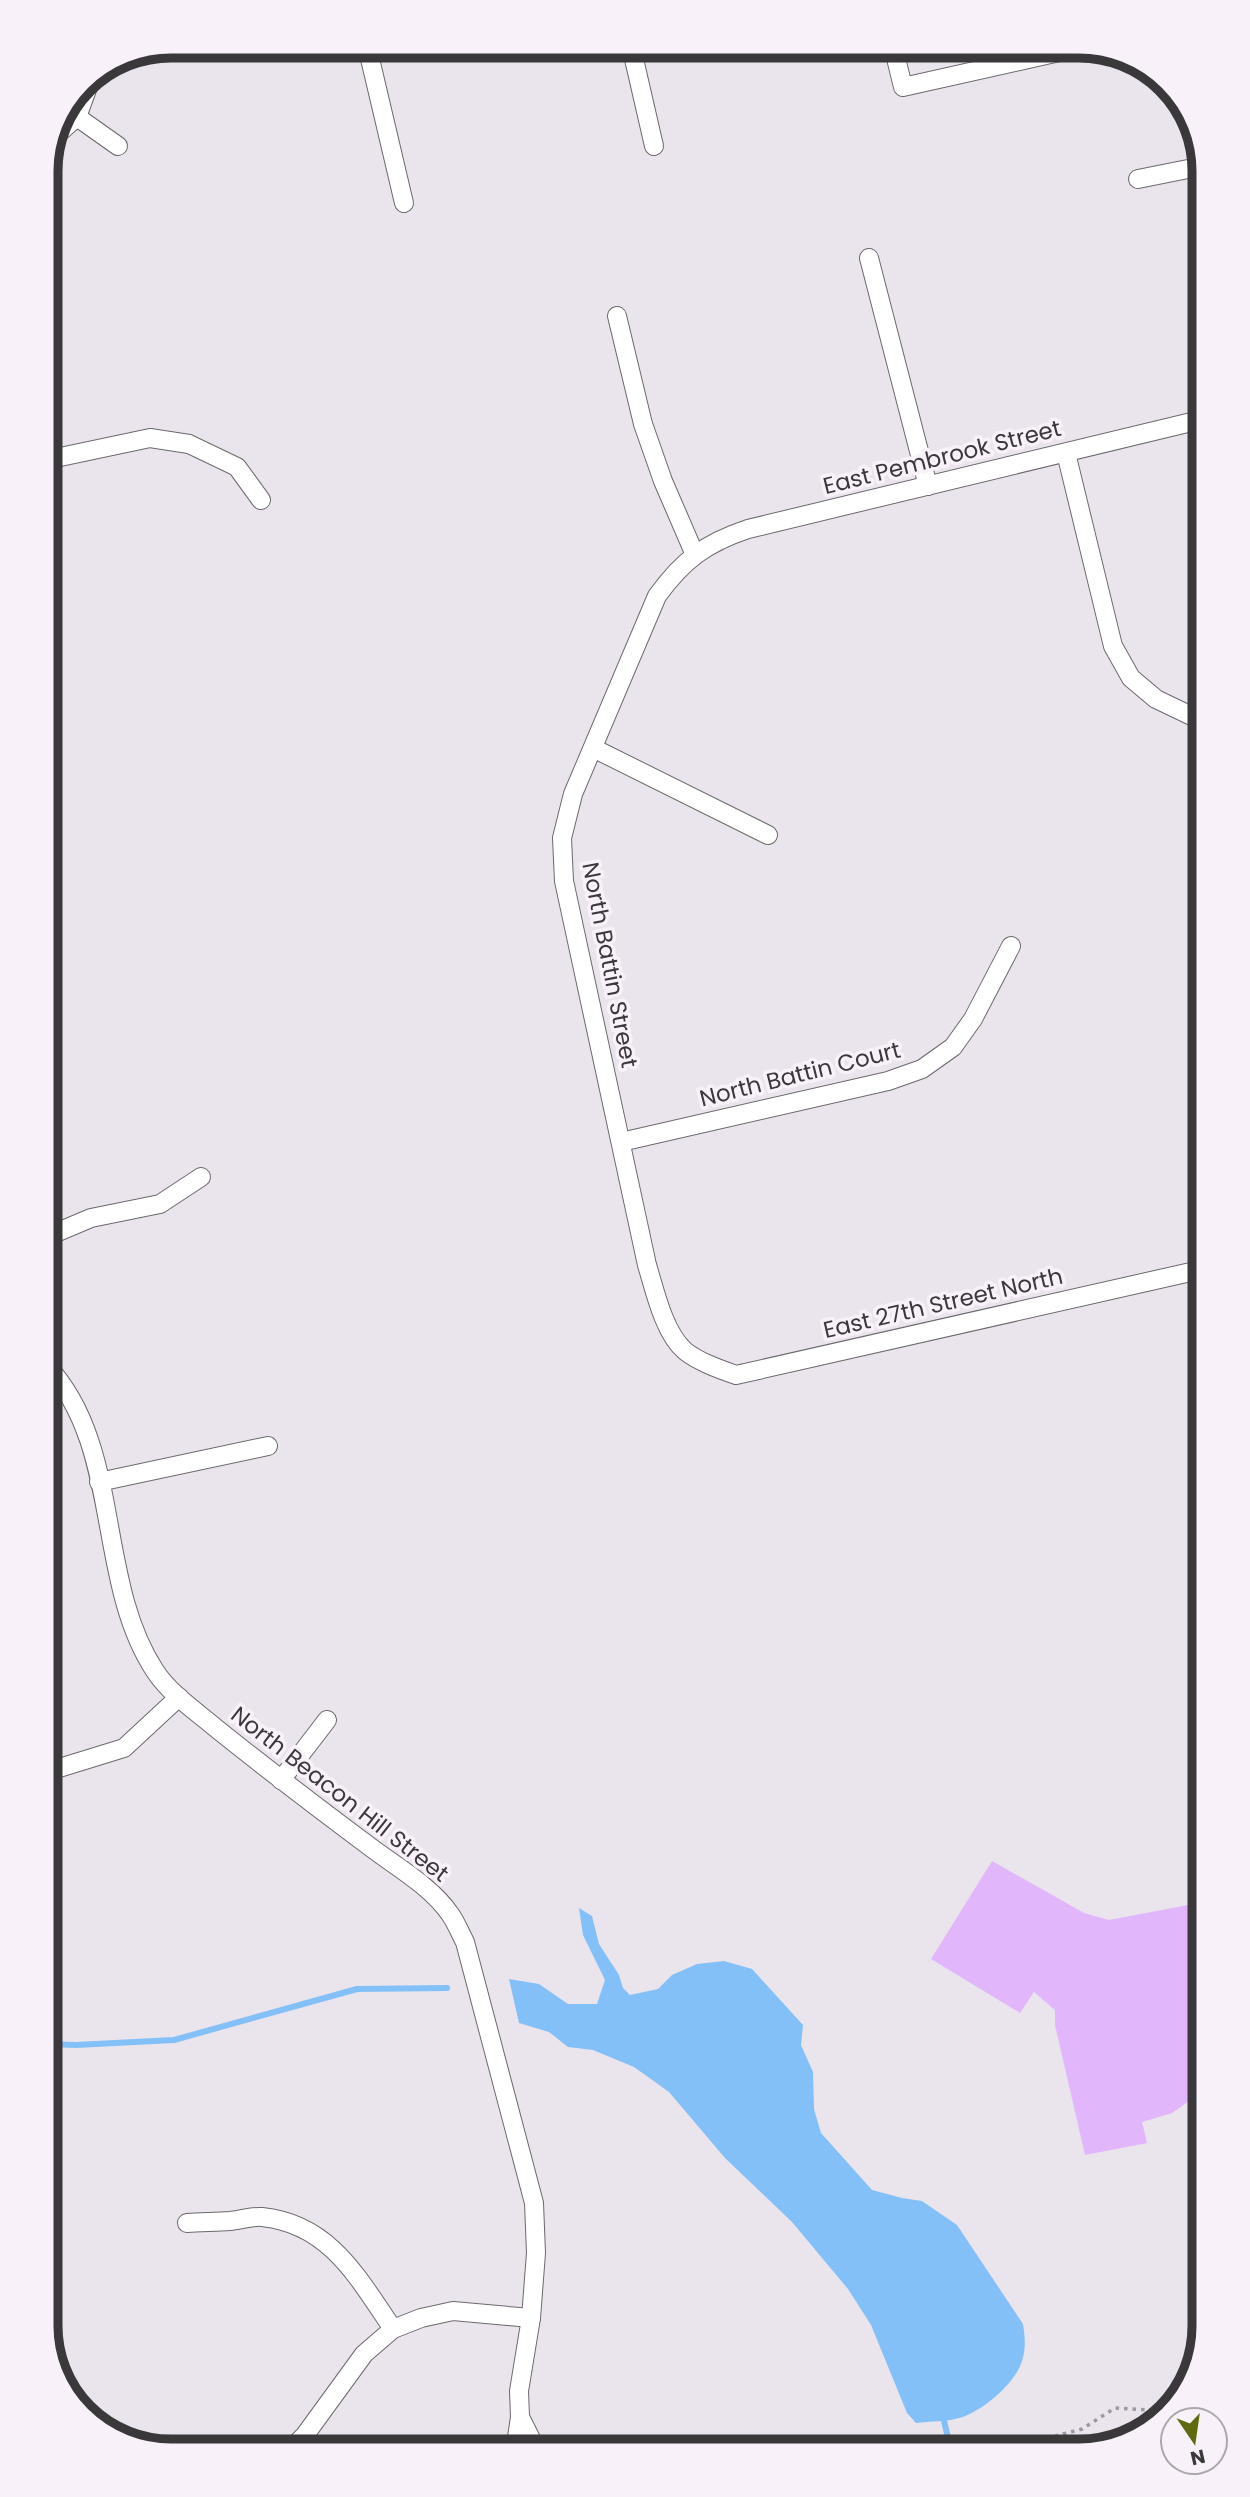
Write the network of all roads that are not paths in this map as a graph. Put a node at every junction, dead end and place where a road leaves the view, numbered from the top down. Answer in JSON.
{"nodes":[{"id":1,"x":370,"y":58,"type":"edge"},
{"id":2,"x":634,"y":58,"type":"edge"},
{"id":3,"x":896,"y":58,"type":"edge"},
{"id":4,"x":1032,"y":58,"type":"edge"},
{"id":5,"x":83,"y":101,"type":"edge"},
{"id":6,"x":77,"y":117,"type":"junction"},
{"id":7,"x":67,"y":125,"type":"edge"},
{"id":8,"x":118,"y":146,"type":"dead end"},
{"id":9,"x":654,"y":146,"type":"dead end"},
{"id":10,"x":1192,"y":168,"type":"edge"},
{"id":11,"x":1138,"y":179,"type":"dead end"},
{"id":12,"x":404,"y":202,"type":"dead end"},
{"id":13,"x":869,"y":258,"type":"dead end"},
{"id":14,"x":617,"y":316,"type":"dead end"},
{"id":15,"x":1192,"y":422,"type":"edge"},
{"id":16,"x":1066,"y":453,"type":"junction"},
{"id":17,"x":58,"y":457,"type":"edge"},
{"id":18,"x":928,"y":486,"type":"junction"},
{"id":19,"x":261,"y":500,"type":"dead end"},
{"id":20,"x":695,"y":555,"type":"junction"},
{"id":21,"x":1192,"y":716,"type":"edge"},
{"id":22,"x":593,"y":748,"type":"junction"},
{"id":23,"x":768,"y":835,"type":"dead end"},
{"id":24,"x":1011,"y":947,"type":"dead end"},
{"id":25,"x":621,"y":1142,"type":"junction"},
{"id":26,"x":201,"y":1177,"type":"dead end"},
{"id":27,"x":58,"y":1232,"type":"edge"},
{"id":28,"x":1192,"y":1272,"type":"edge"},
{"id":29,"x":696,"y":1357,"type":"joint"},
{"id":30,"x":58,"y":1378,"type":"edge"},
{"id":31,"x":268,"y":1446,"type":"dead end"},
{"id":32,"x":99,"y":1482,"type":"junction"},
{"id":33,"x":179,"y":1697,"type":"junction"},
{"id":34,"x":327,"y":1720,"type":"dead end"},
{"id":35,"x":58,"y":1768,"type":"edge"},
{"id":36,"x":281,"y":1780,"type":"junction"},
{"id":37,"x":187,"y":2222,"type":"dead end"},
{"id":38,"x":531,"y":2318,"type":"junction"},
{"id":39,"x":393,"y":2329,"type":"junction"},
{"id":40,"x":520,"y":2417,"type":"junction"},
{"id":41,"x":301,"y":2439,"type":"edge"},
{"id":42,"x":517,"y":2439,"type":"edge"},
{"id":43,"x":531,"y":2439,"type":"edge"}],
"edges":[{"from":1,"to":12,"type":"street"},
{"from":2,"to":9,"type":"street"},
{"from":3,"to":4,"type":"street"},
{"from":5,"to":6,"type":"street"},
{"from":6,"to":7,"type":"street"},
{"from":6,"to":8,"type":"street"},
{"from":10,"to":11,"type":"street"},
{"from":13,"to":18,"type":"street"},
{"from":14,"to":20,"type":"street"},
{"from":15,"to":16,"type":"street","name":"East Pembrook Street"},
{"from":16,"to":18,"type":"street","name":"East Pembrook Street"},
{"from":16,"to":21,"type":"street"},
{"from":17,"to":19,"type":"street"},
{"from":18,"to":20,"type":"street","name":"East Pembrook Street"},
{"from":20,"to":22,"type":"street","name":"North Battin Street"},
{"from":22,"to":23,"type":"street"},
{"from":22,"to":25,"type":"street","name":"North Battin Street"},
{"from":24,"to":25,"type":"street","name":"North Battin Court"},
{"from":25,"to":29,"type":"street","name":"North Battin Street"},
{"from":26,"to":27,"type":"street"},
{"from":28,"to":29,"type":"street","name":"East 27th Street North"},
{"from":30,"to":32,"type":"street","name":"North Beacon Hill Street"},
{"from":31,"to":32,"type":"street"},
{"from":32,"to":33,"type":"street","name":"North Beacon Hill Street"},
{"from":33,"to":35,"type":"street"},
{"from":33,"to":36,"type":"street","name":"North Beacon Hill Street"},
{"from":34,"to":36,"type":"street"},
{"from":36,"to":38,"type":"street","name":"North Beacon Hill Street"},
{"from":37,"to":39,"type":"street"},
{"from":38,"to":39,"type":"street"},
{"from":38,"to":40,"type":"street","name":"North Beacon Hill Street"},
{"from":39,"to":41,"type":"street"},
{"from":40,"to":42,"type":"street","name":"North Beacon Hill Street"},
{"from":40,"to":43,"type":"street","name":"North Beacon Hill Street"}]}
